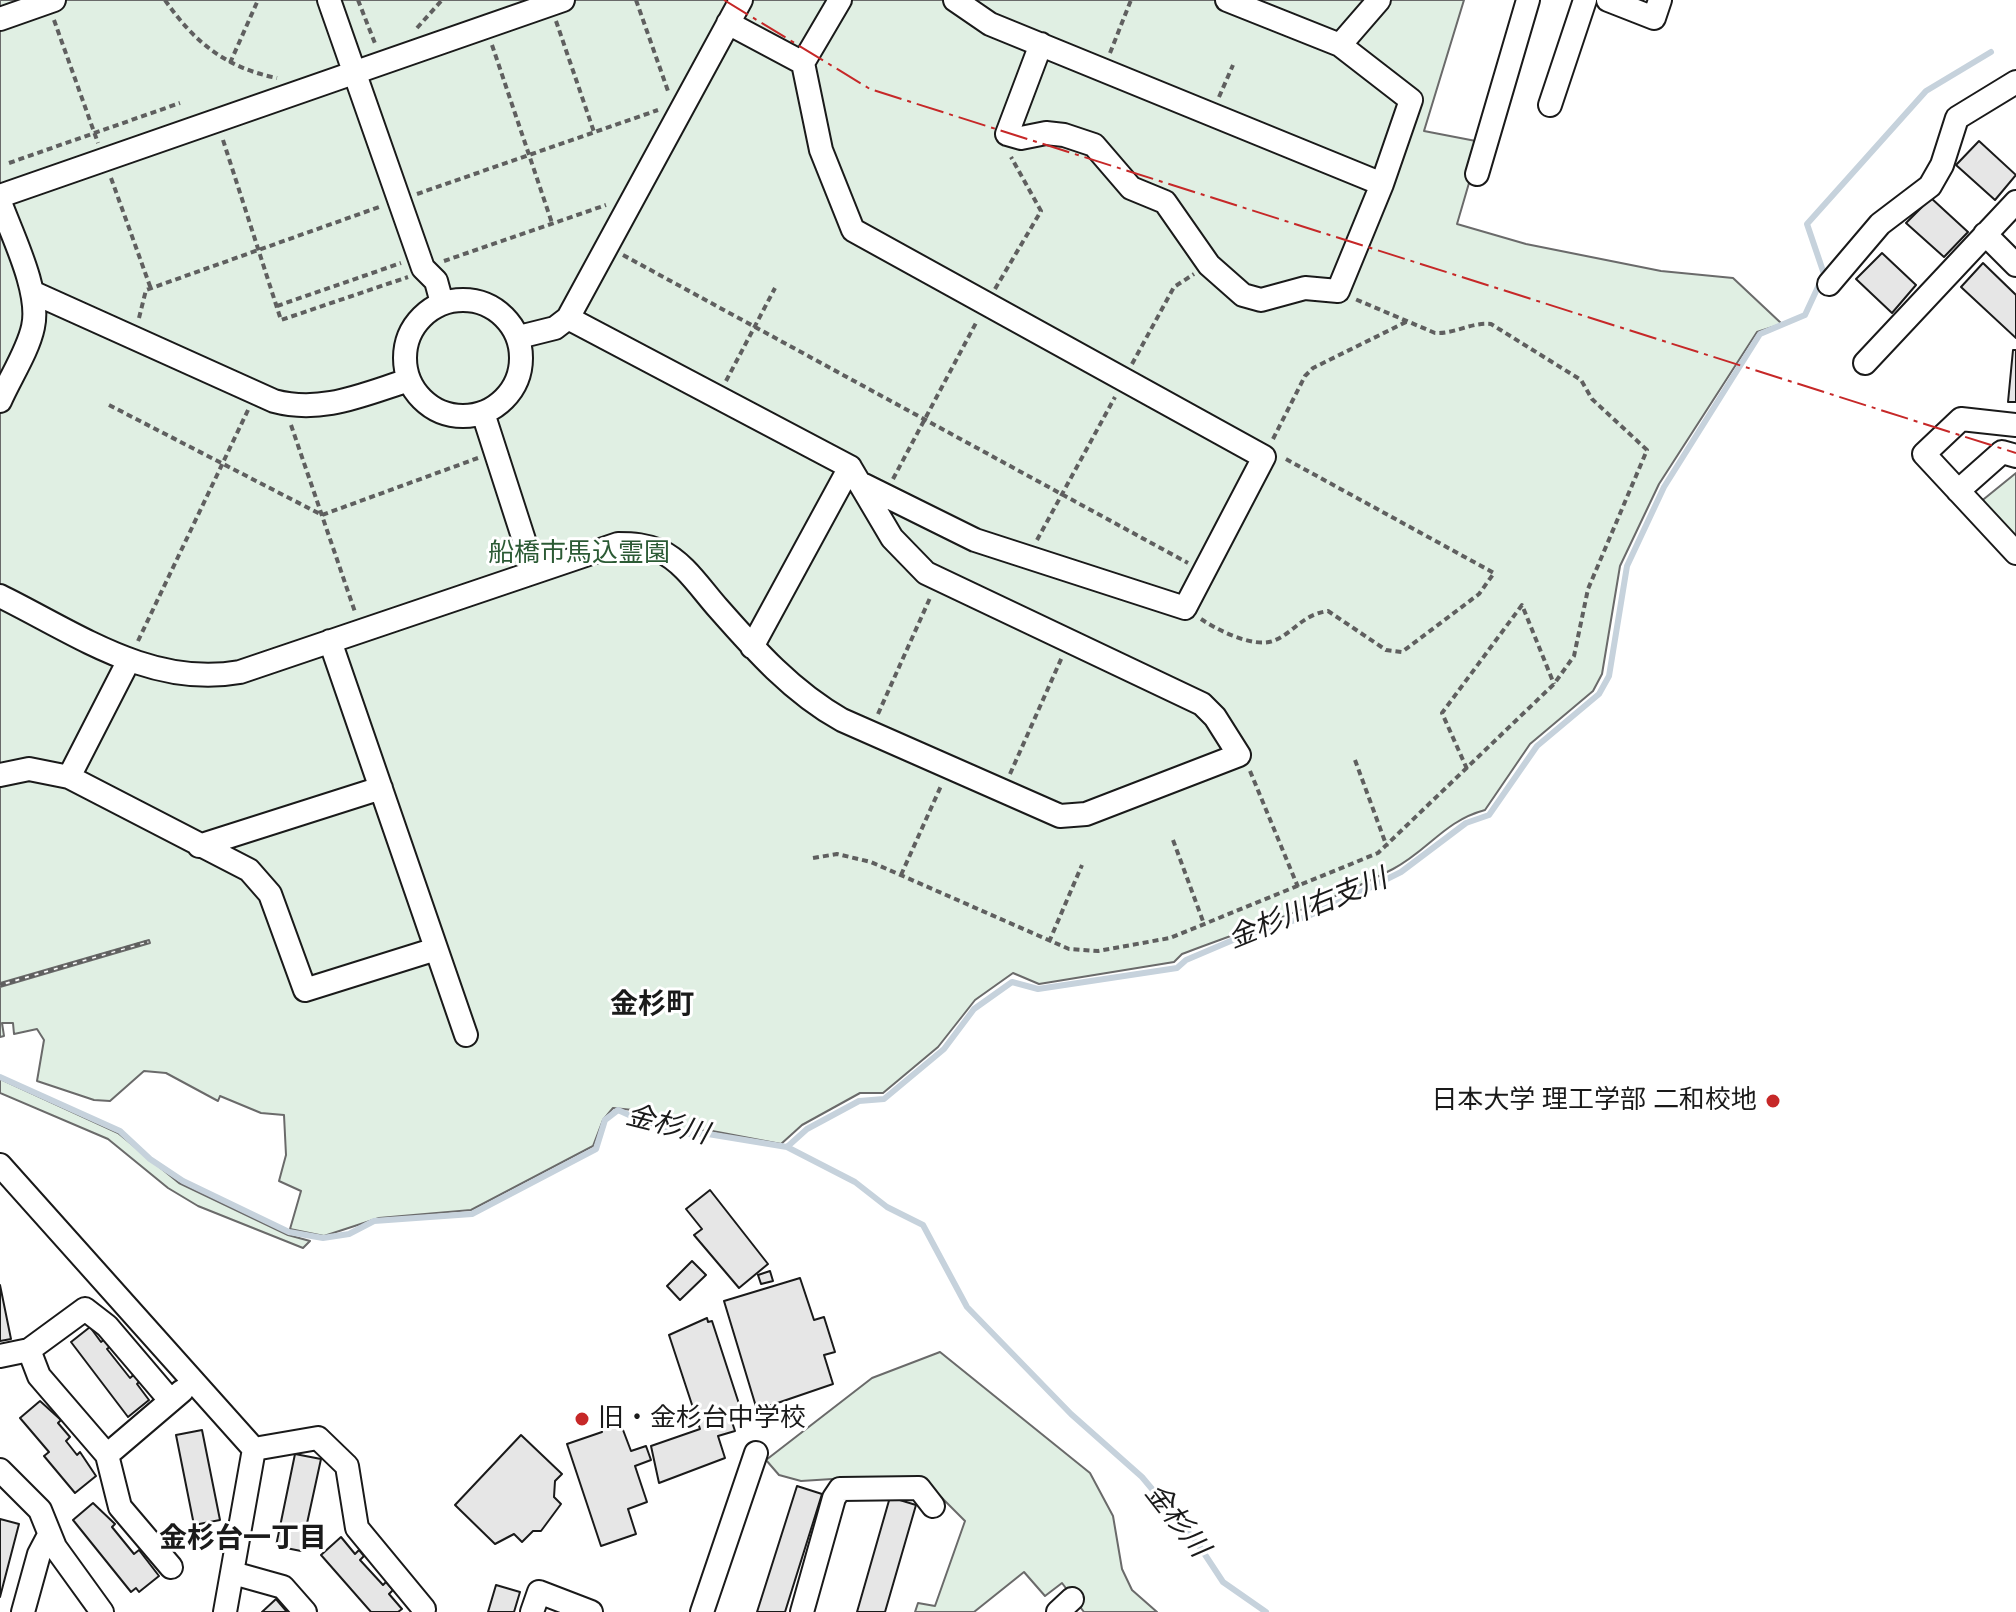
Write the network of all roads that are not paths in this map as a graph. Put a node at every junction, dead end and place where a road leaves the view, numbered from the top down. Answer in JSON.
{"nodes":[{"id":1,"x":54,"y":0,"type":"edge"},
{"id":2,"x":329,"y":0,"type":"edge"},
{"id":3,"x":741,"y":0,"type":"edge"},
{"id":4,"x":840,"y":0,"type":"edge"},
{"id":5,"x":955,"y":0,"type":"edge"},
{"id":6,"x":1227,"y":0,"type":"edge"},
{"id":7,"x":1379,"y":0,"type":"edge"},
{"id":8,"x":1528,"y":0,"type":"edge"},
{"id":9,"x":1585,"y":0,"type":"edge"},
{"id":10,"x":1608,"y":0,"type":"edge"},
{"id":11,"x":1660,"y":0,"type":"edge"},
{"id":12,"x":557,"y":2,"type":"edge"},
{"id":13,"x":0,"y":19,"type":"edge"},
{"id":14,"x":728,"y":23,"type":"junction"},
{"id":15,"x":1041,"y":44,"type":"junction"},
{"id":16,"x":1340,"y":45,"type":"junction"},
{"id":17,"x":803,"y":63,"type":"junction"},
{"id":18,"x":355,"y":75,"type":"junction"},
{"id":19,"x":2016,"y":82,"type":"edge"},
{"id":20,"x":1550,"y":105,"type":"dead end"},
{"id":21,"x":1477,"y":174,"type":"dead end"},
{"id":22,"x":1382,"y":184,"type":"junction"},
{"id":23,"x":0,"y":199,"type":"edge"},
{"id":24,"x":2016,"y":202,"type":"edge"},
{"id":25,"x":1985,"y":234,"type":"junction"},
{"id":26,"x":2016,"y":265,"type":"edge"},
{"id":27,"x":1829,"y":284,"type":"dead end"},
{"id":28,"x":32,"y":292,"type":"junction"},
{"id":29,"x":442,"y":303,"type":"junction"},
{"id":30,"x":568,"y":318,"type":"junction"},
{"id":31,"x":519,"y":337,"type":"junction"},
{"id":32,"x":1865,"y":363,"type":"dead end"},
{"id":33,"x":409,"y":380,"type":"junction"},
{"id":34,"x":0,"y":401,"type":"edge"},
{"id":35,"x":483,"y":413,"type":"junction"},
{"id":36,"x":2016,"y":425,"type":"edge"},
{"id":37,"x":2016,"y":456,"type":"edge"},
{"id":38,"x":857,"y":476,"type":"junction"},
{"id":39,"x":1958,"y":491,"type":"junction"},
{"id":40,"x":2016,"y":553,"type":"edge"},
{"id":41,"x":534,"y":571,"type":"junction"},
{"id":42,"x":0,"y":596,"type":"edge"},
{"id":43,"x":330,"y":641,"type":"junction"},
{"id":44,"x":752,"y":647,"type":"junction"},
{"id":45,"x":129,"y":660,"type":"junction"},
{"id":46,"x":0,"y":775,"type":"edge"},
{"id":47,"x":69,"y":777,"type":"junction"},
{"id":48,"x":381,"y":788,"type":"junction"},
{"id":49,"x":199,"y":846,"type":"junction"},
{"id":50,"x":436,"y":949,"type":"junction"},
{"id":51,"x":466,"y":1035,"type":"dead end"},
{"id":52,"x":0,"y":1165,"type":"edge"},
{"id":53,"x":29,"y":1350,"type":"junction"},
{"id":54,"x":0,"y":1356,"type":"edge"},
{"id":55,"x":194,"y":1382,"type":"junction"},
{"id":56,"x":170,"y":1400,"type":"junction"},
{"id":57,"x":254,"y":1449,"type":"junction"},
{"id":58,"x":756,"y":1453,"type":"dead end"},
{"id":59,"x":107,"y":1455,"type":"junction"},
{"id":60,"x":0,"y":1470,"type":"edge"},
{"id":61,"x":933,"y":1506,"type":"dead end"},
{"id":62,"x":49,"y":1535,"type":"junction"},
{"id":63,"x":171,"y":1567,"type":"dead end"},
{"id":64,"x":233,"y":1573,"type":"junction"},
{"id":65,"x":424,"y":1609,"type":"dead end"},
{"id":66,"x":23,"y":1612,"type":"edge"},
{"id":67,"x":102,"y":1612,"type":"edge"},
{"id":68,"x":225,"y":1612,"type":"edge"},
{"id":69,"x":305,"y":1612,"type":"edge"},
{"id":70,"x":532,"y":1612,"type":"edge"},
{"id":71,"x":591,"y":1612,"type":"edge"},
{"id":72,"x":702,"y":1612,"type":"edge"},
{"id":73,"x":802,"y":1612,"type":"edge"}],
"edges":[{"from":1,"to":13,"type":"street"},
{"from":2,"to":18,"type":"street"},
{"from":3,"to":14,"type":"street"},
{"from":4,"to":17,"type":"street"},
{"from":5,"to":15,"type":"street"},
{"from":6,"to":16,"type":"street"},
{"from":7,"to":16,"type":"street"},
{"from":8,"to":21,"type":"street"},
{"from":9,"to":20,"type":"street"},
{"from":10,"to":11,"type":"street"},
{"from":12,"to":18,"type":"street"},
{"from":14,"to":17,"type":"street"},
{"from":14,"to":30,"type":"street"},
{"from":15,"to":22,"type":"street"},
{"from":15,"to":22,"type":"street"},
{"from":16,"to":22,"type":"street"},
{"from":17,"to":38,"type":"street"},
{"from":18,"to":23,"type":"street"},
{"from":18,"to":29,"type":"street"},
{"from":19,"to":27,"type":"street"},
{"from":23,"to":28,"type":"street"},
{"from":24,"to":25,"type":"street"},
{"from":25,"to":26,"type":"street"},
{"from":25,"to":32,"type":"street"},
{"from":28,"to":33,"type":"street"},
{"from":28,"to":34,"type":"street"},
{"from":29,"to":31,"type":"street"},
{"from":29,"to":33,"type":"street"},
{"from":30,"to":31,"type":"street"},
{"from":30,"to":38,"type":"street"},
{"from":31,"to":35,"type":"street"},
{"from":33,"to":35,"type":"street"},
{"from":35,"to":41,"type":"street"},
{"from":36,"to":39,"type":"street"},
{"from":37,"to":39,"type":"street"},
{"from":38,"to":44,"type":"street"},
{"from":38,"to":44,"type":"street"},
{"from":39,"to":40,"type":"street"},
{"from":41,"to":43,"type":"street"},
{"from":41,"to":44,"type":"street"},
{"from":42,"to":45,"type":"street"},
{"from":43,"to":45,"type":"street"},
{"from":43,"to":48,"type":"street"},
{"from":45,"to":47,"type":"street"},
{"from":46,"to":47,"type":"street"},
{"from":47,"to":49,"type":"street"},
{"from":48,"to":49,"type":"street"},
{"from":48,"to":50,"type":"street"},
{"from":49,"to":50,"type":"street"},
{"from":50,"to":51,"type":"street"},
{"from":52,"to":55,"type":"street"},
{"from":53,"to":54,"type":"street"},
{"from":53,"to":56,"type":"street"},
{"from":53,"to":59,"type":"street"},
{"from":55,"to":56,"type":"street"},
{"from":55,"to":57,"type":"street"},
{"from":56,"to":59,"type":"street"},
{"from":57,"to":64,"type":"street"},
{"from":57,"to":65,"type":"street"},
{"from":58,"to":72,"type":"street"},
{"from":59,"to":63,"type":"street"},
{"from":60,"to":62,"type":"street"},
{"from":61,"to":73,"type":"street"},
{"from":62,"to":66,"type":"street"},
{"from":62,"to":67,"type":"street"},
{"from":64,"to":68,"type":"street"},
{"from":64,"to":69,"type":"street"},
{"from":70,"to":71,"type":"street"}]}
